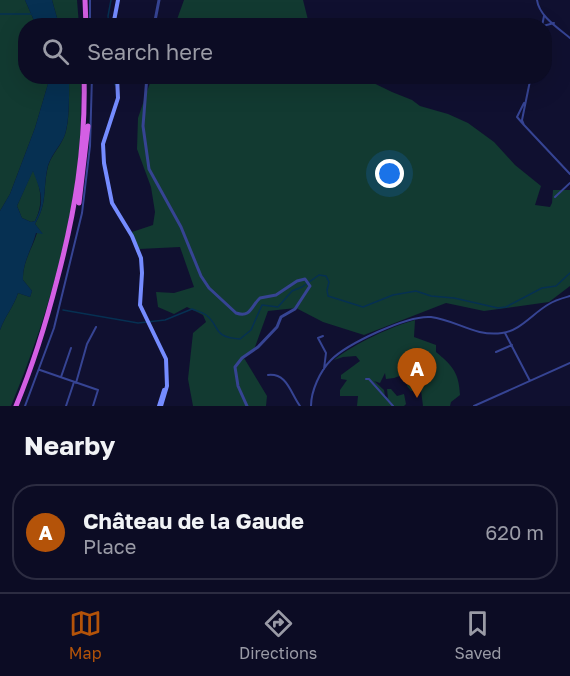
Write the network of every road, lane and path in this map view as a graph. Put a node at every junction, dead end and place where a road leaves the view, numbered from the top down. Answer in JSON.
{"nodes":[{"id":1,"x":86,"y":0,"type":"edge"},
{"id":2,"x":118,"y":0,"type":"edge"},
{"id":3,"x":159,"y":0,"type":"edge"},
{"id":4,"x":537,"y":0,"type":"edge"},
{"id":5,"x":544,"y":16,"type":"joint"},
{"id":6,"x":86,"y":18,"type":"edge"},
{"id":7,"x":115,"y":18,"type":"edge"},
{"id":8,"x":156,"y":18,"type":"edge"},
{"id":9,"x":547,"y":18,"type":"edge"},
{"id":10,"x":554,"y":23,"type":"edge"},
{"id":11,"x":570,"y":38,"type":"edge"},
{"id":12,"x":88,"y":84,"type":"edge"},
{"id":13,"x":88,"y":84,"type":"edge"},
{"id":14,"x":118,"y":84,"type":"edge"},
{"id":15,"x":146,"y":84,"type":"edge"},
{"id":16,"x":529,"y":84,"type":"edge"},
{"id":17,"x":526,"y":101,"type":"junction"},
{"id":18,"x":524,"y":125,"type":"junction"},
{"id":19,"x":570,"y":167,"type":"edge"},
{"id":20,"x":565,"y":169,"type":"junction"},
{"id":21,"x":570,"y":174,"type":"edge"},
{"id":22,"x":570,"y":183,"type":"edge"},
{"id":23,"x":555,"y":197,"type":"dead end"},
{"id":24,"x":570,"y":296,"type":"edge"},
{"id":25,"x":96,"y":327,"type":"dead end"},
{"id":26,"x":506,"y":333,"type":"junction"},
{"id":27,"x":322,"y":336,"type":"dead end"},
{"id":28,"x":512,"y":345,"type":"junction"},
{"id":29,"x":71,"y":348,"type":"dead end"},
{"id":30,"x":496,"y":352,"type":"dead end"},
{"id":31,"x":570,"y":363,"type":"edge"},
{"id":32,"x":324,"y":369,"type":"junction"},
{"id":33,"x":40,"y":370,"type":"junction"},
{"id":34,"x":268,"y":375,"type":"dead end"},
{"id":35,"x":61,"y":378,"type":"junction"},
{"id":36,"x":366,"y":379,"type":"dead end"},
{"id":37,"x":530,"y":381,"type":"junction"},
{"id":38,"x":75,"y":382,"type":"junction"},
{"id":39,"x":18,"y":406,"type":"edge"},
{"id":40,"x":25,"y":406,"type":"edge"},
{"id":41,"x":66,"y":406,"type":"edge"},
{"id":42,"x":93,"y":406,"type":"edge"},
{"id":43,"x":160,"y":406,"type":"edge"},
{"id":44,"x":246,"y":406,"type":"edge"},
{"id":45,"x":300,"y":406,"type":"edge"},
{"id":46,"x":311,"y":406,"type":"edge"},
{"id":47,"x":393,"y":406,"type":"edge"},
{"id":48,"x":474,"y":406,"type":"edge"}],
"edges":[{"from":1,"to":6,"type":"highway"},
{"from":2,"to":7,"type":"main road"},
{"from":3,"to":8,"type":"street"},
{"from":4,"to":5,"type":"street"},
{"from":5,"to":9,"type":"street"},
{"from":10,"to":11,"type":"street"},
{"from":12,"to":33,"type":"street"},
{"from":13,"to":39,"type":"highway"},
{"from":14,"to":43,"type":"main road"},
{"from":15,"to":44,"type":"street"},
{"from":16,"to":17,"type":"street"},
{"from":17,"to":18,"type":"street"},
{"from":17,"to":18,"type":"street"},
{"from":18,"to":20,"type":"street"},
{"from":19,"to":20,"type":"street"},
{"from":20,"to":21,"type":"street"},
{"from":22,"to":23,"type":"street"},
{"from":24,"to":26,"type":"street"},
{"from":25,"to":38,"type":"street"},
{"from":26,"to":28,"type":"street"},
{"from":26,"to":32,"type":"street"},
{"from":27,"to":32,"type":"street"},
{"from":28,"to":30,"type":"street"},
{"from":28,"to":37,"type":"street"},
{"from":29,"to":35,"type":"street"},
{"from":31,"to":37,"type":"street"},
{"from":32,"to":46,"type":"street"},
{"from":33,"to":35,"type":"street"},
{"from":33,"to":40,"type":"street"},
{"from":34,"to":45,"type":"street"},
{"from":35,"to":38,"type":"street"},
{"from":36,"to":47,"type":"street"},
{"from":37,"to":48,"type":"street"},
{"from":38,"to":41,"type":"street"},
{"from":38,"to":42,"type":"street"}]}
